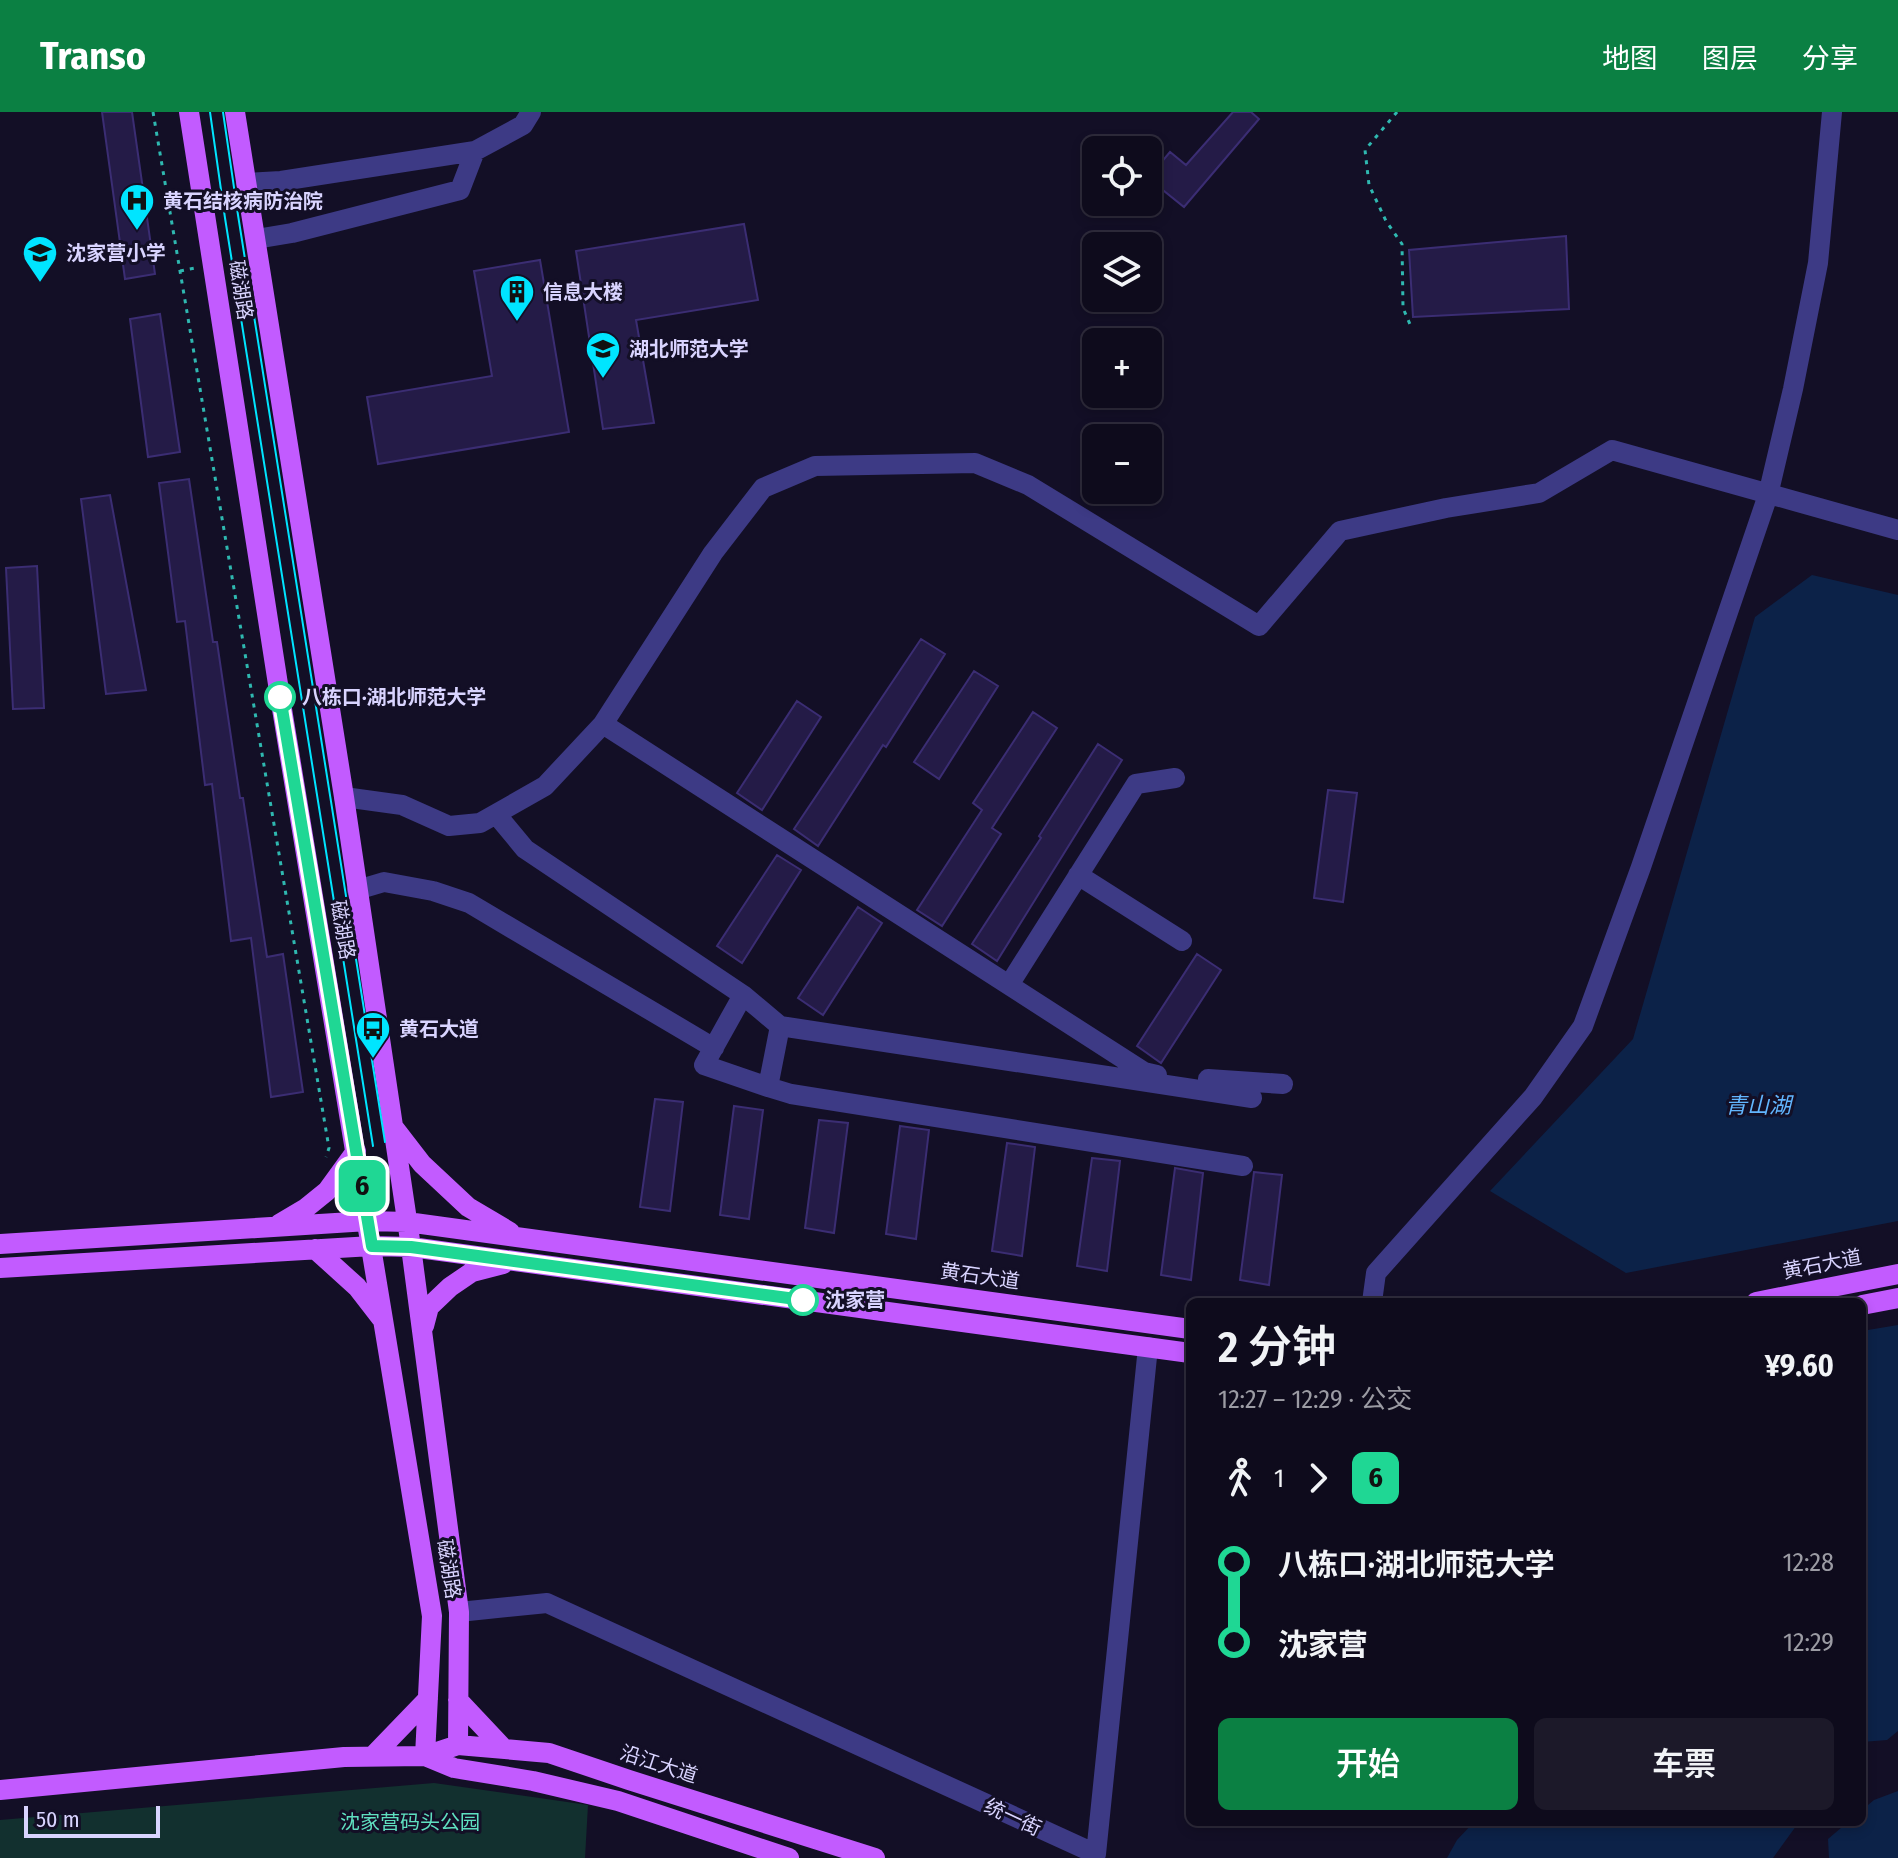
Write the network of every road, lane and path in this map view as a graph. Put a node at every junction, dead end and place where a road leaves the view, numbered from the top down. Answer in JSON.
{"nodes":[{"id":1,"x":153,"y":112,"type":"edge"},
{"id":2,"x":189,"y":112,"type":"edge"},
{"id":3,"x":235,"y":112,"type":"edge"},
{"id":4,"x":531,"y":112,"type":"edge"},
{"id":5,"x":1397,"y":112,"type":"edge"},
{"id":6,"x":1832,"y":112,"type":"edge"},
{"id":7,"x":475,"y":151,"type":"junction"},
{"id":8,"x":246,"y":183,"type":"junction"},
{"id":9,"x":256,"y":239,"type":"junction"},
{"id":10,"x":1412,"y":329,"type":"dead end"},
{"id":11,"x":1768,"y":495,"type":"junction"},
{"id":12,"x":1898,"y":530,"type":"edge"},
{"id":13,"x":603,"y":724,"type":"junction"},
{"id":14,"x":1175,"y":778,"type":"dead end"},
{"id":15,"x":344,"y":797,"type":"junction"},
{"id":16,"x":496,"y":814,"type":"junction"},
{"id":17,"x":1078,"y":875,"type":"junction"},
{"id":18,"x":357,"y":890,"type":"junction"},
{"id":19,"x":1182,"y":941,"type":"dead end"},
{"id":20,"x":1009,"y":985,"type":"junction"},
{"id":21,"x":743,"y":995,"type":"junction"},
{"id":22,"x":780,"y":1026,"type":"junction"},
{"id":23,"x":714,"y":1048,"type":"junction"},
{"id":24,"x":1283,"y":1084,"type":"dead end"},
{"id":25,"x":768,"y":1087,"type":"junction"},
{"id":26,"x":1252,"y":1098,"type":"dead end"},
{"id":27,"x":393,"y":1126,"type":"junction"},
{"id":28,"x":356,"y":1151,"type":"junction"},
{"id":29,"x":326,"y":1159,"type":"dead end"},
{"id":30,"x":1243,"y":1166,"type":"dead end"},
{"id":31,"x":368,"y":1221,"type":"junction"},
{"id":32,"x":407,"y":1222,"type":"junction"},
{"id":33,"x":275,"y":1227,"type":"junction"},
{"id":34,"x":520,"y":1237,"type":"junction"},
{"id":35,"x":0,"y":1244,"type":"edge"},
{"id":36,"x":372,"y":1246,"type":"junction"},
{"id":37,"x":411,"y":1247,"type":"junction"},
{"id":38,"x":315,"y":1249,"type":"junction"},
{"id":39,"x":515,"y":1261,"type":"junction"},
{"id":40,"x":0,"y":1268,"type":"edge"},
{"id":41,"x":1898,"y":1274,"type":"edge"},
{"id":42,"x":1373,"y":1298,"type":"edge"},
{"id":43,"x":1776,"y":1298,"type":"edge"},
{"id":44,"x":1898,"y":1298,"type":"edge"},
{"id":45,"x":1866,"y":1304,"type":"edge"},
{"id":46,"x":384,"y":1323,"type":"junction"},
{"id":47,"x":1186,"y":1328,"type":"edge"},
{"id":48,"x":423,"y":1334,"type":"junction"},
{"id":49,"x":1148,"y":1347,"type":"junction"},
{"id":50,"x":1186,"y":1352,"type":"edge"},
{"id":51,"x":459,"y":1612,"type":"junction"},
{"id":52,"x":428,"y":1699,"type":"junction"},
{"id":53,"x":458,"y":1700,"type":"junction"},
{"id":54,"x":458,"y":1745,"type":"junction"},
{"id":55,"x":504,"y":1749,"type":"junction"},
{"id":56,"x":373,"y":1756,"type":"junction"},
{"id":57,"x":425,"y":1756,"type":"junction"},
{"id":58,"x":0,"y":1790,"type":"edge"},
{"id":59,"x":789,"y":1858,"type":"edge"},
{"id":60,"x":875,"y":1858,"type":"edge"}],
"edges":[{"from":1,"to":29,"type":"path"},
{"from":2,"to":28,"type":"main road","name":"磁湖路"},
{"from":3,"to":8,"type":"main road","name":"磁湖路"},
{"from":4,"to":7,"type":"street"},
{"from":5,"to":10,"type":"path"},
{"from":6,"to":11,"type":"street"},
{"from":7,"to":8,"type":"street"},
{"from":7,"to":9,"type":"street"},
{"from":8,"to":9,"type":"main road","name":"磁湖路"},
{"from":9,"to":15,"type":"main road","name":"磁湖路"},
{"from":11,"to":12,"type":"street"},
{"from":11,"to":13,"type":"street"},
{"from":11,"to":42,"type":"street"},
{"from":13,"to":16,"type":"street"},
{"from":13,"to":20,"type":"street"},
{"from":14,"to":17,"type":"street"},
{"from":15,"to":16,"type":"street"},
{"from":15,"to":18,"type":"main road","name":"磁湖路"},
{"from":16,"to":21,"type":"street"},
{"from":17,"to":19,"type":"street"},
{"from":17,"to":20,"type":"street"},
{"from":18,"to":23,"type":"street"},
{"from":18,"to":27,"type":"main road","name":"磁湖路"},
{"from":20,"to":24,"type":"street"},
{"from":21,"to":22,"type":"street"},
{"from":21,"to":23,"type":"street"},
{"from":22,"to":25,"type":"street"},
{"from":22,"to":26,"type":"street"},
{"from":23,"to":25,"type":"street"},
{"from":25,"to":30,"type":"street"},
{"from":27,"to":32,"type":"main road","name":"磁湖路"},
{"from":27,"to":34,"type":"main road"},
{"from":28,"to":31,"type":"main road","name":"磁湖路"},
{"from":28,"to":33,"type":"main road"},
{"from":31,"to":32,"type":"main road","name":"黄石大道"},
{"from":31,"to":33,"type":"main road","name":"黄石大道"},
{"from":31,"to":36,"type":"main road","name":"磁湖路"},
{"from":32,"to":34,"type":"main road","name":"黄石大道"},
{"from":32,"to":37,"type":"main road","name":"磁湖路"},
{"from":33,"to":35,"type":"main road","name":"黄石大道"},
{"from":34,"to":47,"type":"main road","name":"黄石大道"},
{"from":36,"to":37,"type":"main road"},
{"from":36,"to":38,"type":"main road"},
{"from":36,"to":46,"type":"main road","name":"磁湖路"},
{"from":37,"to":39,"type":"main road"},
{"from":37,"to":48,"type":"main road","name":"磁湖路"},
{"from":38,"to":40,"type":"main road"},
{"from":38,"to":46,"type":"main road"},
{"from":39,"to":48,"type":"main road"},
{"from":39,"to":49,"type":"main road"},
{"from":41,"to":43,"type":"main road","name":"黄石大道"},
{"from":44,"to":45,"type":"main road"},
{"from":46,"to":52,"type":"main road","name":"磁湖路"},
{"from":48,"to":51,"type":"main road","name":"磁湖路"},
{"from":49,"to":50,"type":"main road"},
{"from":49,"to":51,"type":"street","name":"统一街"},
{"from":51,"to":53,"type":"main road","name":"磁湖路"},
{"from":52,"to":56,"type":"main road"},
{"from":52,"to":57,"type":"main road","name":"磁湖路"},
{"from":53,"to":54,"type":"main road","name":"磁湖路"},
{"from":53,"to":55,"type":"main road"},
{"from":54,"to":55,"type":"main road","name":"沿江大道"},
{"from":54,"to":57,"type":"main road","name":"沿江大道"},
{"from":55,"to":60,"type":"main road","name":"沿江大道"},
{"from":56,"to":57,"type":"main road","name":"沿江大道"},
{"from":56,"to":58,"type":"main road","name":"沿江大道"},
{"from":57,"to":59,"type":"main road","name":"沿江大道"}]}
